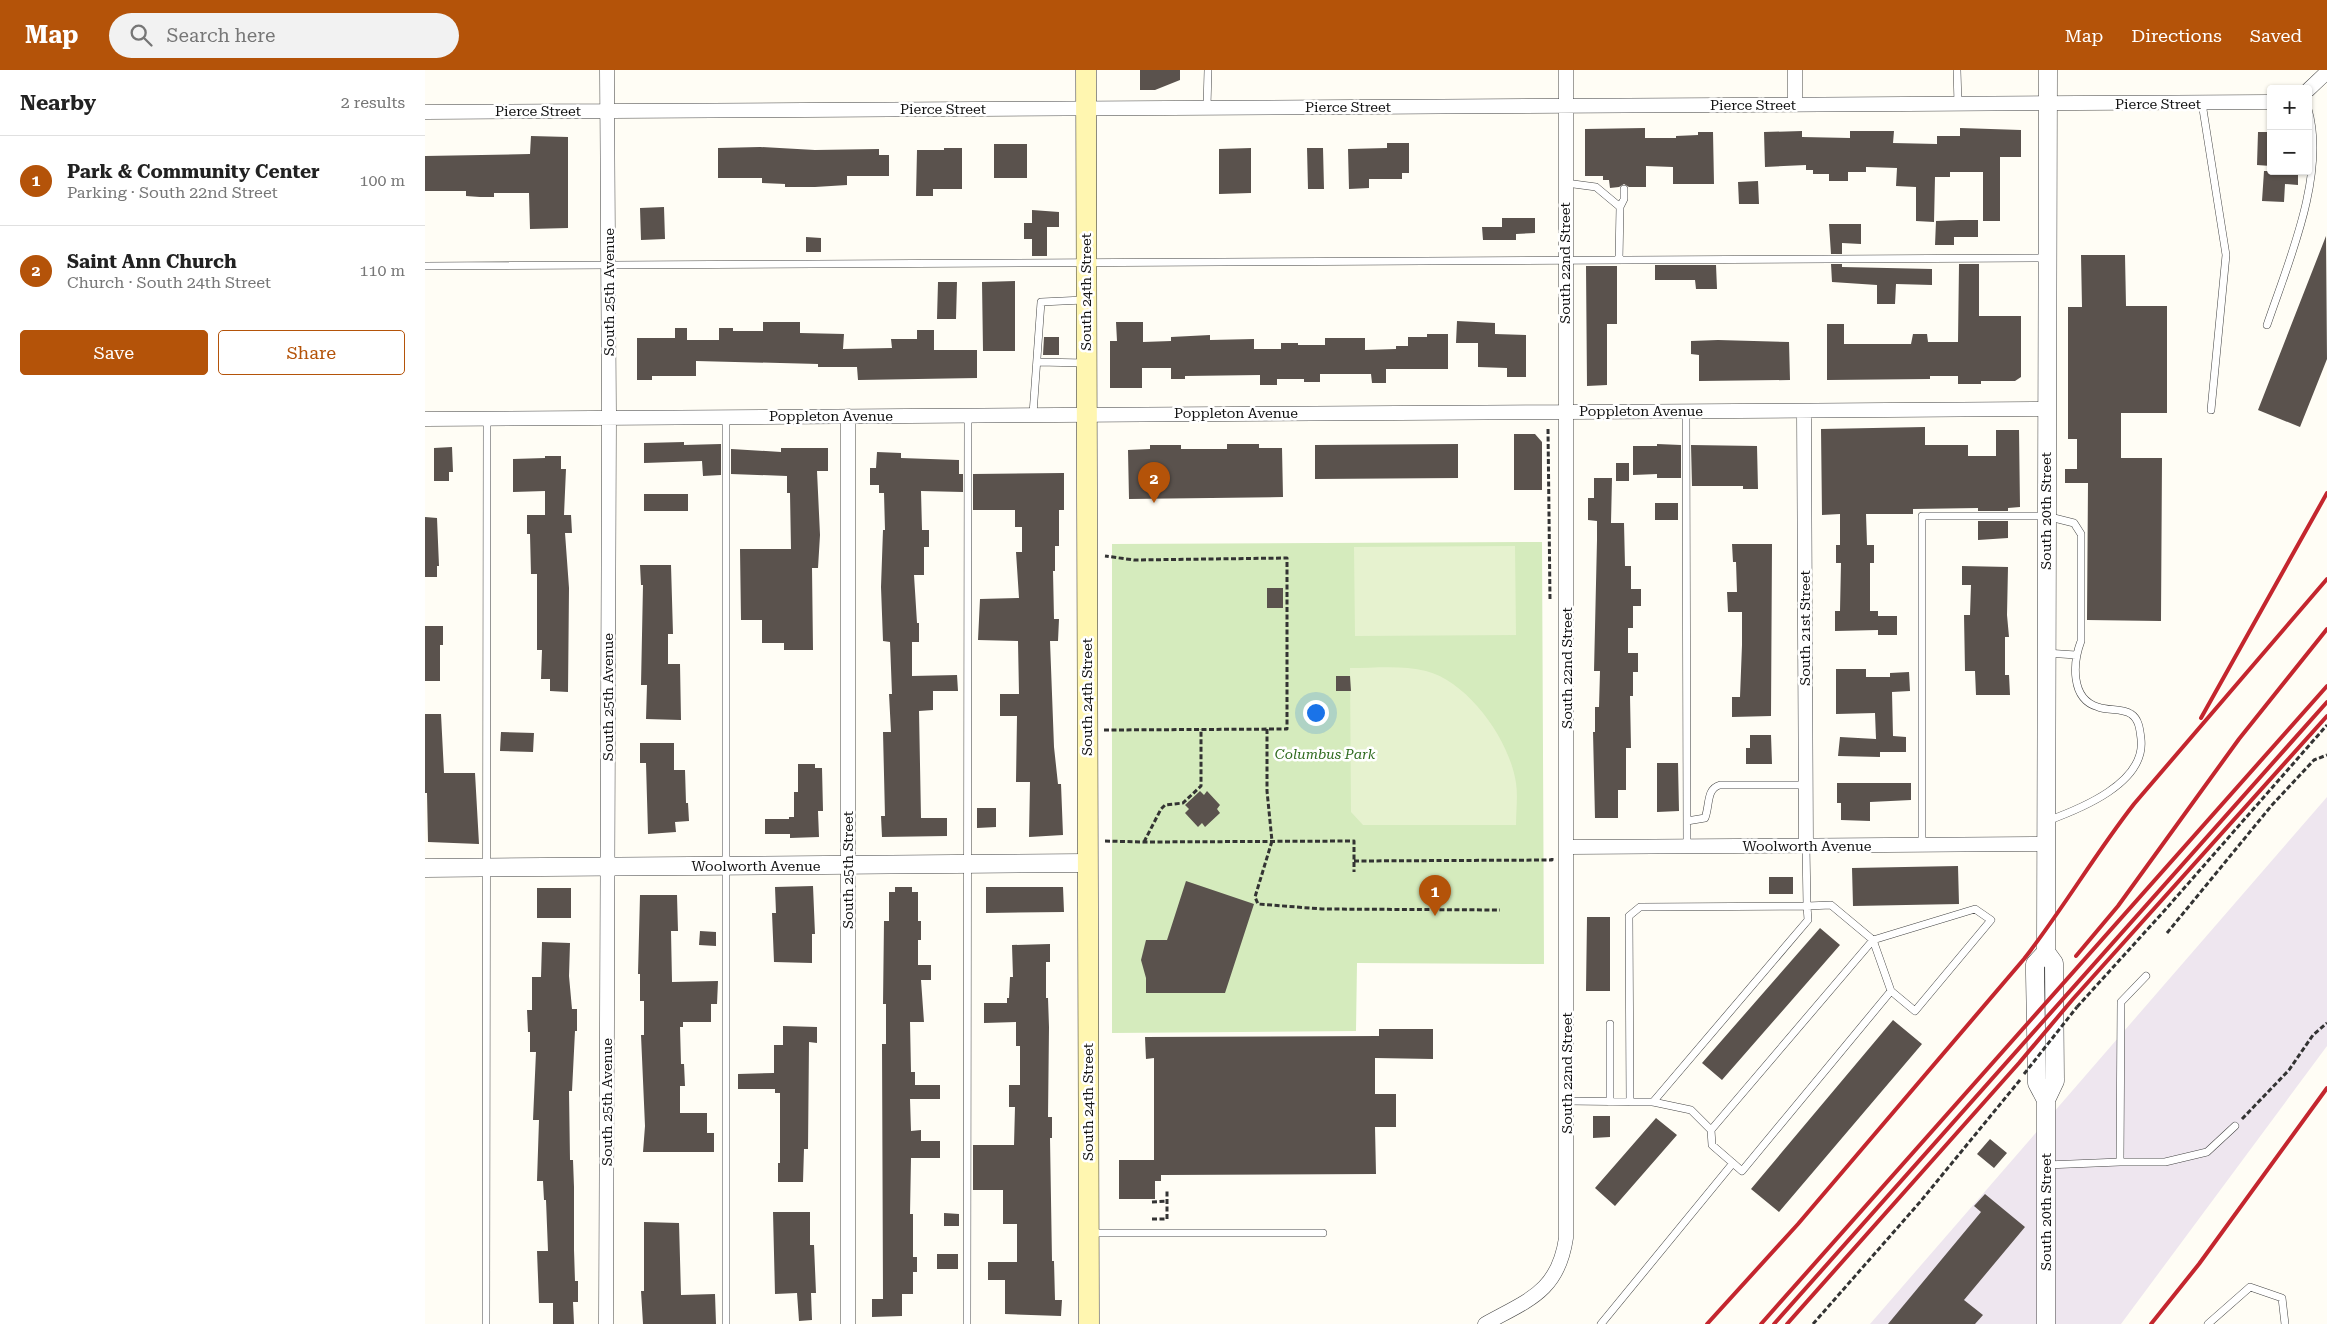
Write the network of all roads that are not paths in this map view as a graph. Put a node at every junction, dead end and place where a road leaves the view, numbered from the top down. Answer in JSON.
{"nodes":[{"id":1,"x":607,"y":70,"type":"edge"},
{"id":2,"x":1086,"y":70,"type":"edge"},
{"id":3,"x":1209,"y":70,"type":"edge"},
{"id":4,"x":1566,"y":70,"type":"edge"},
{"id":5,"x":1795,"y":70,"type":"edge"},
{"id":6,"x":1957,"y":70,"type":"edge"},
{"id":7,"x":2048,"y":70,"type":"edge"},
{"id":8,"x":2326,"y":73,"type":"edge"},
{"id":9,"x":2312,"y":86,"type":"edge"},
{"id":10,"x":2267,"y":102,"type":"edge"},
{"id":11,"x":1957,"y":104,"type":"junction"},
{"id":12,"x":2048,"y":104,"type":"junction"},
{"id":13,"x":2202,"y":104,"type":"junction"},
{"id":14,"x":1565,"y":105,"type":"junction"},
{"id":15,"x":1795,"y":105,"type":"junction"},
{"id":16,"x":1087,"y":108,"type":"junction"},
{"id":17,"x":1207,"y":108,"type":"junction"},
{"id":18,"x":608,"y":111,"type":"junction"},
{"id":19,"x":425,"y":112,"type":"edge"},
{"id":20,"x":2312,"y":130,"type":"edge"},
{"id":21,"x":1565,"y":183,"type":"junction"},
{"id":22,"x":1623,"y":189,"type":"dead end"},
{"id":23,"x":1620,"y":207,"type":"junction"},
{"id":24,"x":2048,"y":258,"type":"junction"},
{"id":25,"x":1565,"y":260,"type":"junction"},
{"id":26,"x":1619,"y":260,"type":"junction"},
{"id":27,"x":1086,"y":263,"type":"junction"},
{"id":28,"x":609,"y":265,"type":"junction"},
{"id":29,"x":425,"y":266,"type":"edge"},
{"id":30,"x":1086,"y":300,"type":"junction"},
{"id":31,"x":2267,"y":325,"type":"dead end"},
{"id":32,"x":1037,"y":362,"type":"junction"},
{"id":33,"x":1086,"y":363,"type":"junction"},
{"id":34,"x":2047,"y":409,"type":"junction"},
{"id":35,"x":2211,"y":410,"type":"dead end"},
{"id":36,"x":1685,"y":411,"type":"junction"},
{"id":37,"x":1804,"y":411,"type":"junction"},
{"id":38,"x":1565,"y":412,"type":"junction"},
{"id":39,"x":1033,"y":414,"type":"junction"},
{"id":40,"x":1086,"y":414,"type":"junction"},
{"id":41,"x":968,"y":415,"type":"junction"},
{"id":42,"x":848,"y":416,"type":"junction"},
{"id":43,"x":609,"y":417,"type":"junction"},
{"id":44,"x":726,"y":417,"type":"junction"},
{"id":45,"x":425,"y":418,"type":"edge"},
{"id":46,"x":487,"y":418,"type":"junction"},
{"id":47,"x":2047,"y":516,"type":"junction"},
{"id":48,"x":2046,"y":653,"type":"junction"},
{"id":49,"x":2076,"y":655,"type":"junction"},
{"id":50,"x":1805,"y":785,"type":"junction"},
{"id":51,"x":1687,"y":821,"type":"junction"},
{"id":52,"x":2046,"y":822,"type":"junction"},
{"id":53,"x":2046,"y":844,"type":"junction"},
{"id":54,"x":1922,"y":845,"type":"junction"},
{"id":55,"x":1568,"y":846,"type":"junction"},
{"id":56,"x":1806,"y":846,"type":"junction"},
{"id":57,"x":1687,"y":847,"type":"junction"},
{"id":58,"x":1088,"y":863,"type":"junction"},
{"id":59,"x":967,"y":864,"type":"junction"},
{"id":60,"x":848,"y":865,"type":"junction"},
{"id":61,"x":727,"y":866,"type":"junction"},
{"id":62,"x":607,"y":867,"type":"junction"},
{"id":63,"x":425,"y":868,"type":"edge"},
{"id":64,"x":487,"y":868,"type":"junction"},
{"id":65,"x":1807,"y":906,"type":"junction"},
{"id":66,"x":1873,"y":940,"type":"junction"},
{"id":67,"x":2146,"y":976,"type":"dead end"},
{"id":68,"x":1891,"y":991,"type":"junction"},
{"id":69,"x":1610,"y":1024,"type":"dead end"},
{"id":70,"x":1567,"y":1101,"type":"junction"},
{"id":71,"x":1610,"y":1102,"type":"junction"},
{"id":72,"x":1630,"y":1102,"type":"junction"},
{"id":73,"x":1653,"y":1102,"type":"junction"},
{"id":74,"x":2235,"y":1126,"type":"road end"},
{"id":75,"x":1711,"y":1130,"type":"junction"},
{"id":76,"x":2120,"y":1162,"type":"junction"},
{"id":77,"x":1733,"y":1163,"type":"junction"},
{"id":78,"x":2046,"y":1165,"type":"junction"},
{"id":79,"x":1323,"y":1233,"type":"dead end"},
{"id":80,"x":1089,"y":1234,"type":"junction"},
{"id":81,"x":486,"y":1324,"type":"edge"},
{"id":82,"x":607,"y":1324,"type":"edge"},
{"id":83,"x":726,"y":1324,"type":"edge"},
{"id":84,"x":848,"y":1324,"type":"edge"},
{"id":85,"x":967,"y":1324,"type":"edge"},
{"id":86,"x":1089,"y":1324,"type":"edge"},
{"id":87,"x":1485,"y":1324,"type":"edge"},
{"id":88,"x":1601,"y":1324,"type":"edge"},
{"id":89,"x":2046,"y":1324,"type":"edge"},
{"id":90,"x":2208,"y":1324,"type":"edge"},
{"id":91,"x":2285,"y":1324,"type":"edge"}],
"edges":[{"from":1,"to":18,"type":"street","name":"South 25th Avenue"},
{"from":2,"to":16,"type":"main road","name":"South 24th Street"},
{"from":3,"to":17,"type":"lane"},
{"from":4,"to":14,"type":"street","name":"South 22nd Street"},
{"from":5,"to":15,"type":"street"},
{"from":6,"to":11,"type":"lane"},
{"from":7,"to":12,"type":"street","name":"South 20th Street"},
{"from":8,"to":9,"type":"street"},
{"from":10,"to":13,"type":"street","name":"Pierce Street"},
{"from":11,"to":12,"type":"street","name":"Pierce Street"},
{"from":11,"to":15,"type":"street","name":"Pierce Street"},
{"from":12,"to":13,"type":"street","name":"Pierce Street"},
{"from":12,"to":24,"type":"street","name":"South 20th Street"},
{"from":13,"to":35,"type":"lane"},
{"from":14,"to":15,"type":"street","name":"Pierce Street"},
{"from":14,"to":17,"type":"street","name":"Pierce Street"},
{"from":14,"to":21,"type":"street","name":"South 22nd Street"},
{"from":16,"to":17,"type":"street","name":"Pierce Street"},
{"from":16,"to":18,"type":"street","name":"Pierce Street"},
{"from":16,"to":27,"type":"main road","name":"South 24th Street"},
{"from":18,"to":19,"type":"street","name":"Pierce Street"},
{"from":18,"to":28,"type":"street","name":"South 25th Avenue"},
{"from":20,"to":31,"type":"lane"},
{"from":21,"to":23,"type":"lane"},
{"from":21,"to":25,"type":"street","name":"South 22nd Street"},
{"from":22,"to":23,"type":"lane"},
{"from":23,"to":26,"type":"lane"},
{"from":24,"to":26,"type":"lane"},
{"from":24,"to":34,"type":"street","name":"South 20th Street"},
{"from":25,"to":26,"type":"lane"},
{"from":25,"to":27,"type":"lane"},
{"from":25,"to":38,"type":"street","name":"South 22nd Street"},
{"from":27,"to":28,"type":"lane"},
{"from":27,"to":30,"type":"main road","name":"South 24th Street"},
{"from":28,"to":29,"type":"lane"},
{"from":28,"to":43,"type":"street","name":"South 25th Avenue"},
{"from":30,"to":32,"type":"lane"},
{"from":30,"to":33,"type":"main road","name":"South 24th Street"},
{"from":32,"to":33,"type":"lane"},
{"from":32,"to":39,"type":"lane"},
{"from":33,"to":40,"type":"main road","name":"South 24th Street"},
{"from":34,"to":37,"type":"street","name":"Poppleton Avenue"},
{"from":34,"to":47,"type":"street","name":"South 20th Street"},
{"from":36,"to":37,"type":"street","name":"Poppleton Avenue"},
{"from":36,"to":38,"type":"street","name":"Poppleton Avenue"},
{"from":36,"to":51,"type":"lane"},
{"from":37,"to":50,"type":"street","name":"South 21st Street"},
{"from":38,"to":40,"type":"street","name":"Poppleton Avenue"},
{"from":38,"to":55,"type":"street","name":"South 22nd Street"},
{"from":39,"to":40,"type":"street","name":"Poppleton Avenue"},
{"from":39,"to":41,"type":"street","name":"Poppleton Avenue"},
{"from":40,"to":58,"type":"main road","name":"South 24th Street"},
{"from":41,"to":42,"type":"street","name":"Poppleton Avenue"},
{"from":41,"to":59,"type":"lane"},
{"from":42,"to":44,"type":"street","name":"Poppleton Avenue"},
{"from":42,"to":60,"type":"street","name":"South 25th Street"},
{"from":43,"to":44,"type":"street","name":"Poppleton Avenue"},
{"from":43,"to":46,"type":"street","name":"Poppleton Avenue"},
{"from":43,"to":62,"type":"street","name":"South 25th Avenue"},
{"from":44,"to":61,"type":"lane"},
{"from":45,"to":46,"type":"street","name":"Poppleton Avenue"},
{"from":46,"to":64,"type":"lane"},
{"from":47,"to":48,"type":"street","name":"South 20th Street"},
{"from":47,"to":49,"type":"lane"},
{"from":47,"to":54,"type":"lane"},
{"from":48,"to":49,"type":"lane"},
{"from":48,"to":52,"type":"street","name":"South 20th Street"},
{"from":49,"to":52,"type":"lane"},
{"from":50,"to":51,"type":"lane"},
{"from":50,"to":56,"type":"street","name":"South 21st Street"},
{"from":51,"to":57,"type":"lane"},
{"from":52,"to":53,"type":"street","name":"South 20th Street"},
{"from":53,"to":54,"type":"street","name":"Woolworth Avenue"},
{"from":53,"to":78,"type":"street","name":"South 20th Street"},
{"from":54,"to":56,"type":"street","name":"Woolworth Avenue"},
{"from":55,"to":57,"type":"street","name":"Woolworth Avenue"},
{"from":55,"to":70,"type":"street","name":"South 22nd Street"},
{"from":56,"to":57,"type":"street","name":"Woolworth Avenue"},
{"from":56,"to":65,"type":"lane"},
{"from":58,"to":59,"type":"street","name":"Woolworth Avenue"},
{"from":58,"to":80,"type":"main road","name":"South 24th Street"},
{"from":59,"to":60,"type":"street","name":"Woolworth Avenue"},
{"from":59,"to":85,"type":"lane"},
{"from":60,"to":61,"type":"street","name":"Woolworth Avenue"},
{"from":60,"to":84,"type":"street","name":"South 25th Street"},
{"from":61,"to":62,"type":"street","name":"Woolworth Avenue"},
{"from":61,"to":83,"type":"lane"},
{"from":62,"to":64,"type":"street","name":"Woolworth Avenue"},
{"from":62,"to":82,"type":"street","name":"South 25th Avenue"},
{"from":63,"to":64,"type":"street","name":"Woolworth Avenue"},
{"from":64,"to":81,"type":"lane"},
{"from":65,"to":66,"type":"lane"},
{"from":65,"to":72,"type":"lane"},
{"from":65,"to":73,"type":"lane"},
{"from":66,"to":68,"type":"lane"},
{"from":66,"to":68,"type":"lane"},
{"from":66,"to":75,"type":"lane"},
{"from":67,"to":76,"type":"lane"},
{"from":68,"to":77,"type":"lane"},
{"from":69,"to":71,"type":"lane"},
{"from":70,"to":71,"type":"lane"},
{"from":70,"to":87,"type":"street","name":"South 22nd Street"},
{"from":71,"to":72,"type":"lane"},
{"from":72,"to":73,"type":"lane"},
{"from":73,"to":75,"type":"lane"},
{"from":74,"to":76,"type":"lane"},
{"from":75,"to":77,"type":"lane"},
{"from":76,"to":78,"type":"lane"},
{"from":77,"to":88,"type":"lane"},
{"from":78,"to":89,"type":"street","name":"South 20th Street"},
{"from":79,"to":80,"type":"lane"},
{"from":80,"to":86,"type":"main road","name":"South 24th Street"},
{"from":90,"to":91,"type":"lane"}]}
